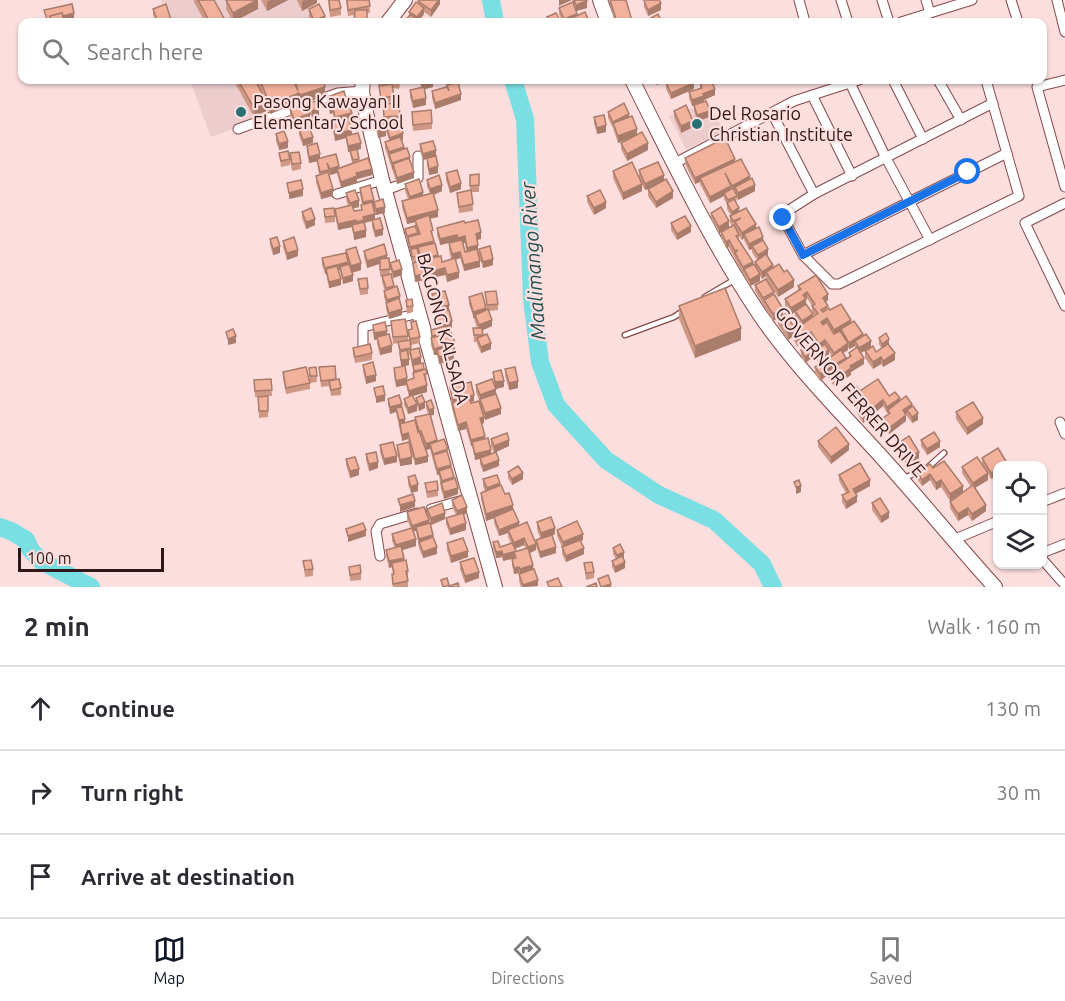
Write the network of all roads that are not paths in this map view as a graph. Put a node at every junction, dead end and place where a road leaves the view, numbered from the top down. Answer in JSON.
{"nodes":[{"id":1,"x":405,"y":0,"type":"edge"},
{"id":2,"x":600,"y":0,"type":"edge"},
{"id":3,"x":799,"y":0,"type":"edge"},
{"id":4,"x":841,"y":0,"type":"edge"},
{"id":5,"x":882,"y":0,"type":"edge"},
{"id":6,"x":926,"y":0,"type":"edge"},
{"id":7,"x":969,"y":0,"type":"edge"},
{"id":8,"x":1011,"y":0,"type":"edge"},
{"id":9,"x":1057,"y":0,"type":"edge"},
{"id":10,"x":930,"y":13,"type":"junction"},
{"id":11,"x":391,"y":18,"type":"edge"},
{"id":12,"x":607,"y":18,"type":"edge"},
{"id":13,"x":805,"y":18,"type":"edge"},
{"id":14,"x":847,"y":18,"type":"edge"},
{"id":15,"x":888,"y":18,"type":"edge"},
{"id":16,"x":914,"y":18,"type":"edge"},
{"id":17,"x":1017,"y":18,"type":"edge"},
{"id":18,"x":1065,"y":32,"type":"edge"},
{"id":19,"x":1065,"y":80,"type":"edge"},
{"id":20,"x":1047,"y":82,"type":"edge"},
{"id":21,"x":634,"y":84,"type":"edge"},
{"id":22,"x":845,"y":84,"type":"edge"},
{"id":23,"x":855,"y":84,"type":"edge"},
{"id":24,"x":895,"y":84,"type":"edge"},
{"id":25,"x":941,"y":84,"type":"edge"},
{"id":26,"x":987,"y":84,"type":"edge"},
{"id":27,"x":1036,"y":84,"type":"edge"},
{"id":28,"x":363,"y":85,"type":"edge"},
{"id":29,"x":812,"y":95,"type":"junction"},
{"id":30,"x":993,"y":103,"type":"junction"},
{"id":31,"x":772,"y":113,"type":"junction"},
{"id":32,"x":961,"y":120,"type":"junction"},
{"id":33,"x":238,"y":129,"type":"dead end"},
{"id":34,"x":923,"y":139,"type":"junction"},
{"id":35,"x":1007,"y":153,"type":"junction"},
{"id":36,"x":418,"y":156,"type":"dead end"},
{"id":37,"x":886,"y":158,"type":"junction"},
{"id":38,"x":675,"y":163,"type":"junction"},
{"id":39,"x":852,"y":176,"type":"junction"},
{"id":40,"x":384,"y":185,"type":"junction"},
{"id":41,"x":1065,"y":187,"type":"edge"},
{"id":42,"x":337,"y":194,"type":"dead end"},
{"id":43,"x":814,"y":194,"type":"junction"},
{"id":44,"x":909,"y":201,"type":"junction"},
{"id":45,"x":1065,"y":203,"type":"edge"},
{"id":46,"x":930,"y":240,"type":"junction"},
{"id":47,"x":803,"y":255,"type":"junction"},
{"id":48,"x":737,"y":279,"type":"junction"},
{"id":49,"x":700,"y":301,"type":"edge"},
{"id":50,"x":691,"y":306,"type":"edge"},
{"id":51,"x":1065,"y":306,"type":"edge"},
{"id":52,"x":419,"y":313,"type":"junction"},
{"id":53,"x":625,"y":334,"type":"dead end"},
{"id":54,"x":363,"y":348,"type":"edge"},
{"id":55,"x":1060,"y":422,"type":"dead end"},
{"id":56,"x":1065,"y":434,"type":"edge"},
{"id":57,"x":944,"y":453,"type":"dead end"},
{"id":58,"x":902,"y":479,"type":"junction"},
{"id":59,"x":1065,"y":493,"type":"edge"},
{"id":60,"x":471,"y":498,"type":"junction"},
{"id":61,"x":1047,"y":500,"type":"edge"},
{"id":62,"x":993,"y":524,"type":"edge"},
{"id":63,"x":953,"y":540,"type":"junction"},
{"id":64,"x":1065,"y":544,"type":"edge"},
{"id":65,"x":1047,"y":551,"type":"edge"},
{"id":66,"x":380,"y":556,"type":"dead end"},
{"id":67,"x":1047,"y":565,"type":"edge"},
{"id":68,"x":1065,"y":585,"type":"edge"},
{"id":69,"x":495,"y":587,"type":"edge"},
{"id":70,"x":994,"y":587,"type":"edge"}],
"edges":[{"from":1,"to":11,"type":"main road"},
{"from":2,"to":12,"type":"main road"},
{"from":3,"to":13,"type":"street"},
{"from":4,"to":14,"type":"street"},
{"from":5,"to":15,"type":"street"},
{"from":6,"to":10,"type":"street"},
{"from":7,"to":10,"type":"street"},
{"from":8,"to":17,"type":"street"},
{"from":9,"to":18,"type":"street"},
{"from":10,"to":16,"type":"street"},
{"from":19,"to":20,"type":"street"},
{"from":21,"to":38,"type":"main road","name":"GOVERNOR FERRER DRIVE"},
{"from":22,"to":29,"type":"street"},
{"from":23,"to":37,"type":"street"},
{"from":24,"to":34,"type":"street"},
{"from":25,"to":32,"type":"street"},
{"from":26,"to":30,"type":"street"},
{"from":27,"to":41,"type":"street"},
{"from":28,"to":33,"type":"street"},
{"from":28,"to":40,"type":"main road","name":"BAGONG KALSADA"},
{"from":29,"to":31,"type":"street"},
{"from":29,"to":39,"type":"street"},
{"from":30,"to":32,"type":"street"},
{"from":30,"to":35,"type":"street"},
{"from":31,"to":38,"type":"street"},
{"from":31,"to":43,"type":"street"},
{"from":32,"to":34,"type":"street"},
{"from":34,"to":37,"type":"street"},
{"from":35,"to":44,"type":"street"},
{"from":35,"to":46,"type":"street"},
{"from":36,"to":40,"type":"street"},
{"from":37,"to":39,"type":"street"},
{"from":37,"to":44,"type":"street"},
{"from":38,"to":48,"type":"main road","name":"GOVERNOR FERRER DRIVE"},
{"from":39,"to":43,"type":"street"},
{"from":40,"to":42,"type":"street"},
{"from":40,"to":52,"type":"main road","name":"BAGONG KALSADA"},
{"from":43,"to":47,"type":"street"},
{"from":44,"to":46,"type":"street"},
{"from":44,"to":47,"type":"street"},
{"from":45,"to":51,"type":"street"},
{"from":46,"to":47,"type":"street"},
{"from":48,"to":49,"type":"lane"},
{"from":48,"to":58,"type":"main road","name":"GOVERNOR FERRER DRIVE"},
{"from":50,"to":53,"type":"lane"},
{"from":52,"to":54,"type":"street"},
{"from":52,"to":60,"type":"main road","name":"BAGONG KALSADA"},
{"from":55,"to":56,"type":"street"},
{"from":57,"to":58,"type":"lane"},
{"from":58,"to":63,"type":"main road","name":"GOVERNOR FERRER DRIVE"},
{"from":59,"to":61,"type":"street"},
{"from":60,"to":66,"type":"street"},
{"from":60,"to":69,"type":"main road","name":"BAGONG KALSADA"},
{"from":62,"to":63,"type":"street"},
{"from":63,"to":70,"type":"main road","name":"GOVERNOR FERRER DRIVE"},
{"from":64,"to":65,"type":"street"},
{"from":67,"to":68,"type":"street"}]}
